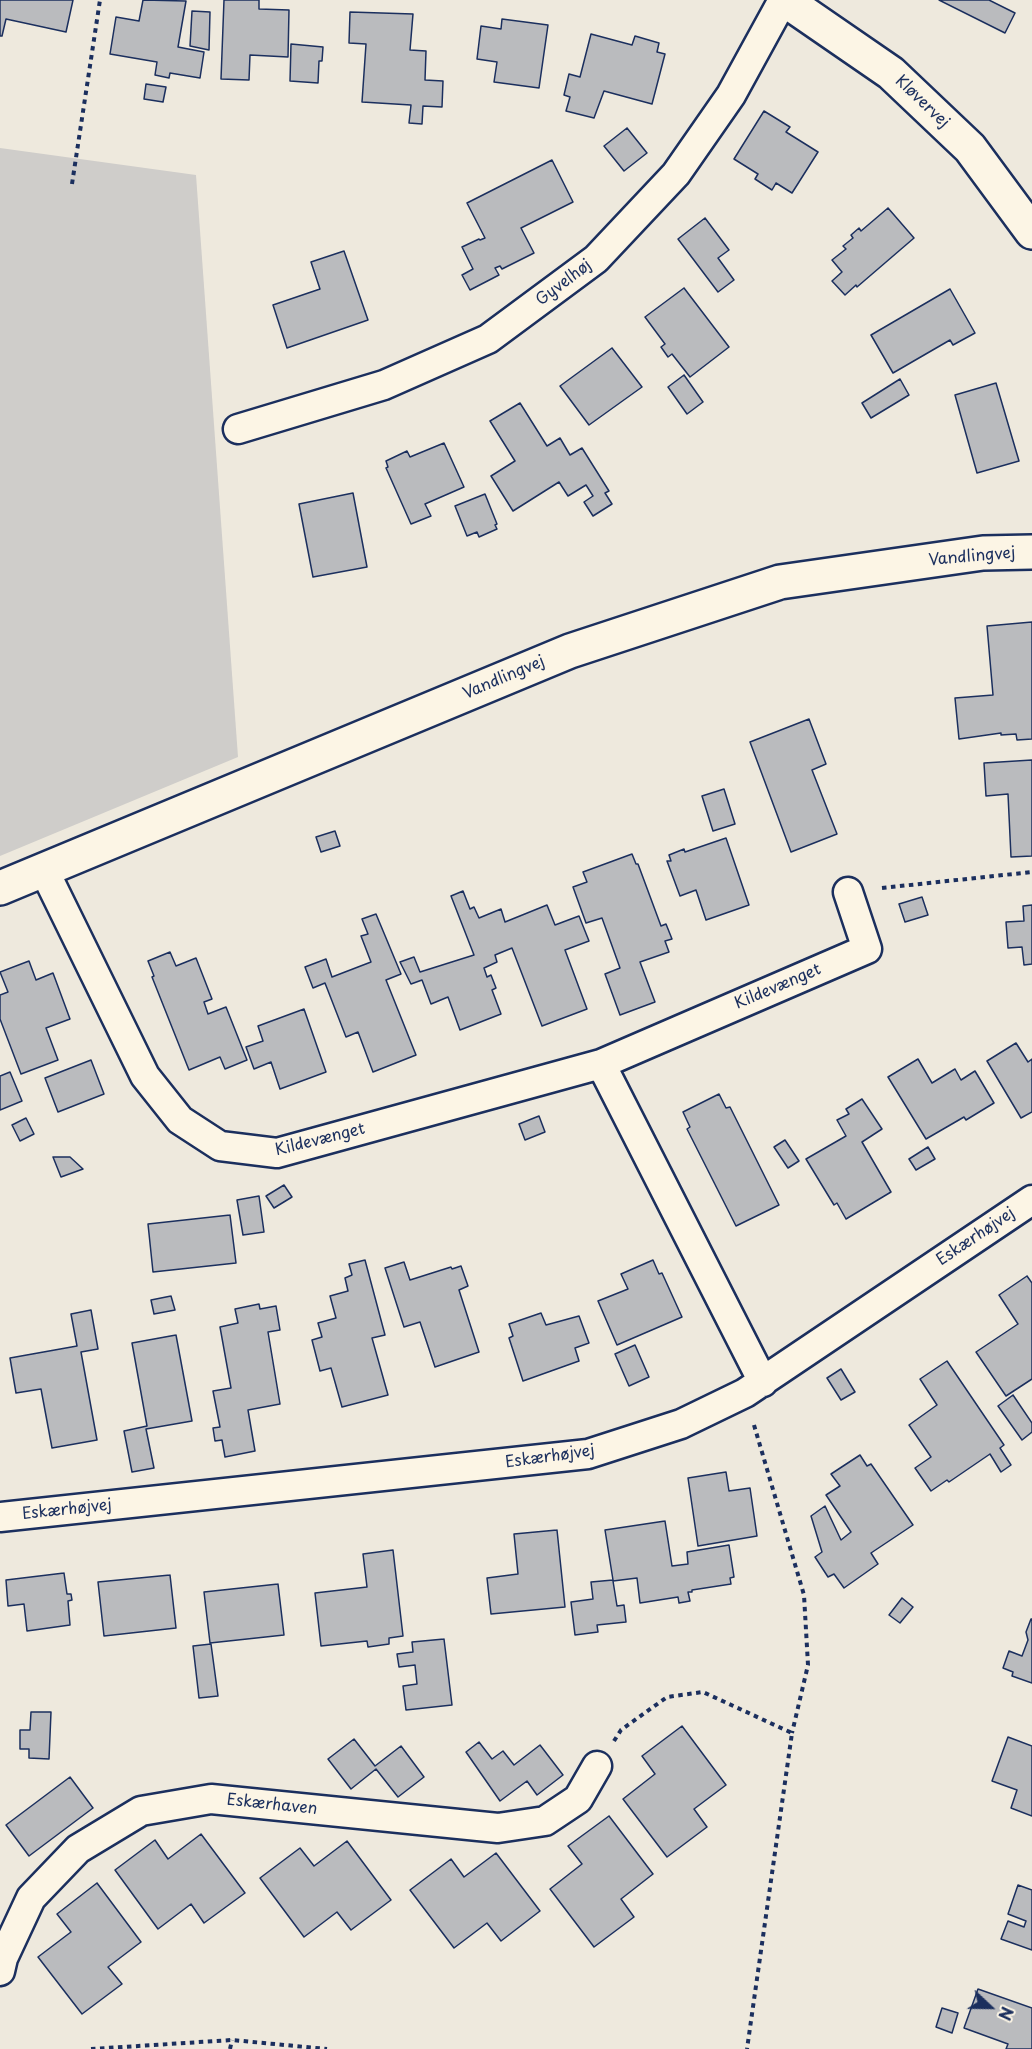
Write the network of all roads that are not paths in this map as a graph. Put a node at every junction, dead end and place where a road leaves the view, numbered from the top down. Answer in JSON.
{"nodes":[{"id":1,"x":784,"y":0,"type":"edge"},
{"id":2,"x":1032,"y":232,"type":"edge"},
{"id":3,"x":238,"y":429,"type":"dead end"},
{"id":4,"x":1032,"y":552,"type":"edge"},
{"id":5,"x":44,"y":870,"type":"junction"},
{"id":6,"x":0,"y":888,"type":"edge"},
{"id":7,"x":848,"y":892,"type":"road end"},
{"id":8,"x":601,"y":1064,"type":"junction"},
{"id":9,"x":1032,"y":1200,"type":"edge"},
{"id":10,"x":754,"y":1387,"type":"junction"},
{"id":11,"x":0,"y":1517,"type":"edge"},
{"id":12,"x":597,"y":1766,"type":"road end"},
{"id":13,"x":0,"y":1971,"type":"edge"}],
"edges":[{"from":1,"to":2,"type":"street","name":"Kløvervej"},
{"from":1,"to":3,"type":"street","name":"Gyvelhøj"},
{"from":4,"to":5,"type":"street","name":"Vandlingvej"},
{"from":5,"to":6,"type":"street","name":"Vandlingvej"},
{"from":5,"to":8,"type":"street","name":"Kildevænget"},
{"from":7,"to":8,"type":"street","name":"Kildevænget"},
{"from":8,"to":10,"type":"street"},
{"from":9,"to":10,"type":"street","name":"Eskærhøjvej"},
{"from":10,"to":11,"type":"street","name":"Eskærhøjvej"},
{"from":12,"to":13,"type":"street","name":"Eskærhaven"}]}
